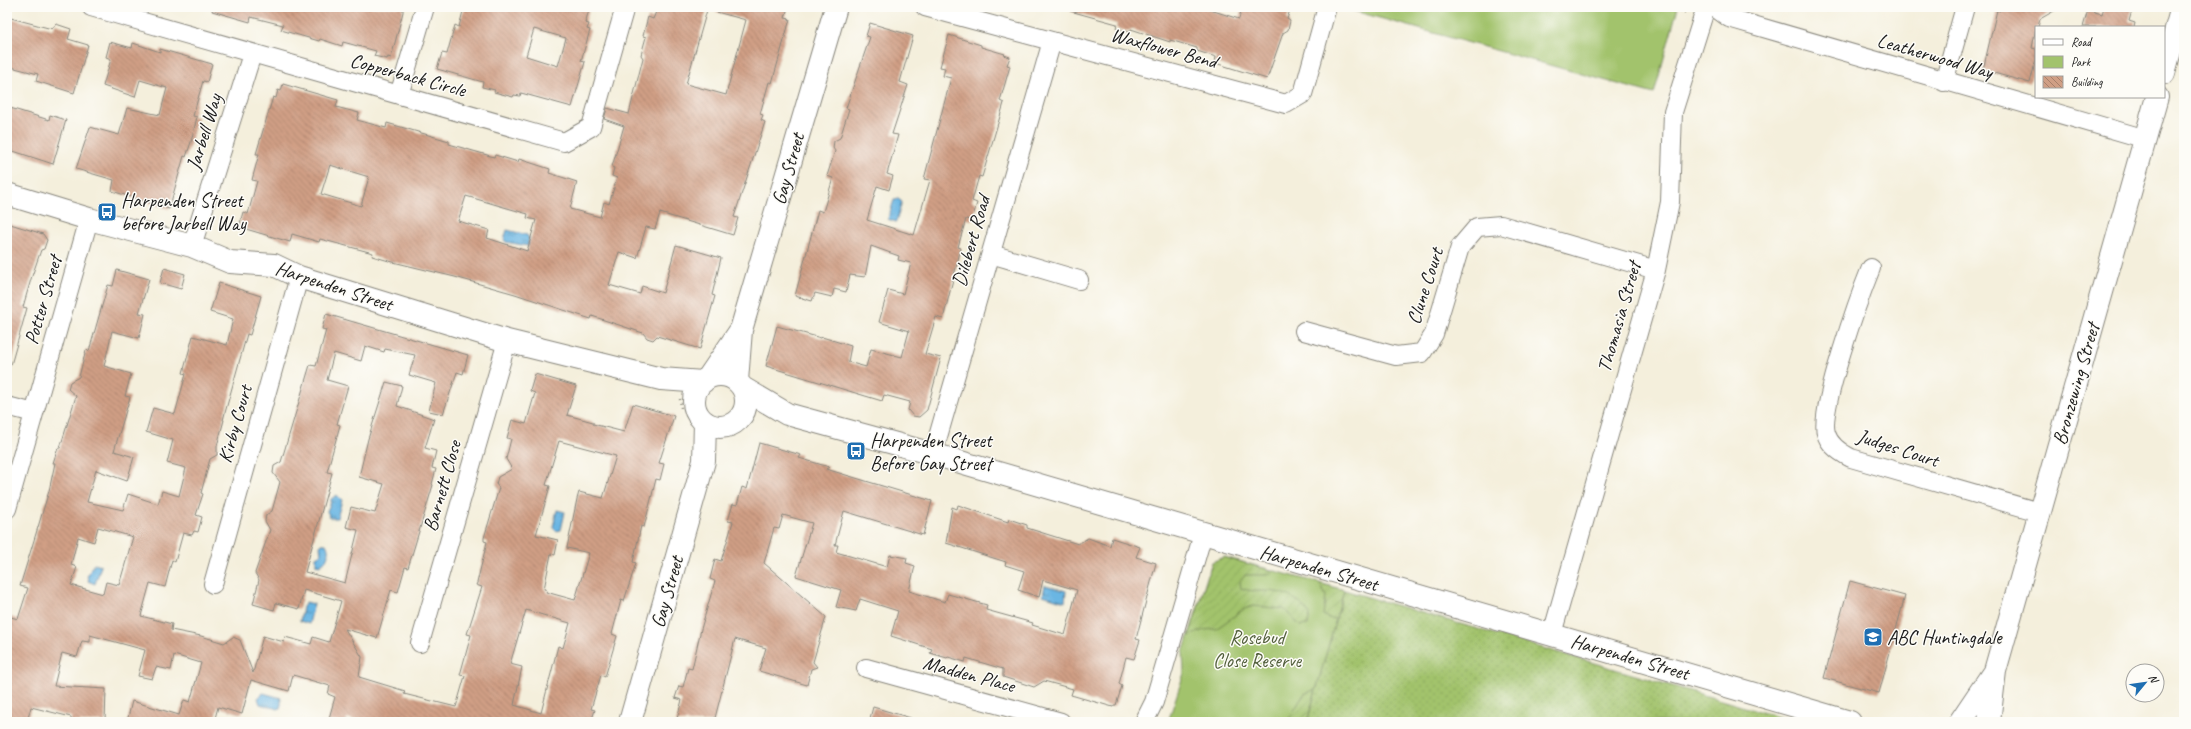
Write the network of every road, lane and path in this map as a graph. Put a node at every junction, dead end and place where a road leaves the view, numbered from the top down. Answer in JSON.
{"nodes":[{"id":1,"x":90,"y":7,"type":"edge"},
{"id":2,"x":425,"y":7,"type":"edge"},
{"id":3,"x":625,"y":7,"type":"edge"},
{"id":4,"x":836,"y":7,"type":"edge"},
{"id":5,"x":925,"y":7,"type":"edge"},
{"id":6,"x":1327,"y":7,"type":"edge"},
{"id":7,"x":1706,"y":7,"type":"edge"},
{"id":8,"x":1714,"y":7,"type":"edge"},
{"id":9,"x":1965,"y":7,"type":"edge"},
{"id":10,"x":2182,"y":7,"type":"edge"},
{"id":11,"x":1052,"y":41,"type":"junction"},
{"id":12,"x":252,"y":54,"type":"junction"},
{"id":13,"x":2165,"y":69,"type":"edge"},
{"id":14,"x":1944,"y":82,"type":"junction"},
{"id":15,"x":399,"y":95,"type":"junction"},
{"id":16,"x":2157,"y":98,"type":"edge"},
{"id":17,"x":2146,"y":139,"type":"junction"},
{"id":18,"x":7,"y":194,"type":"edge"},
{"id":19,"x":89,"y":219,"type":"junction"},
{"id":20,"x":192,"y":246,"type":"junction"},
{"id":21,"x":991,"y":254,"type":"junction"},
{"id":22,"x":1871,"y":268,"type":"dead end"},
{"id":23,"x":1656,"y":270,"type":"junction"},
{"id":24,"x":300,"y":277,"type":"junction"},
{"id":25,"x":1079,"y":280,"type":"dead end"},
{"id":26,"x":741,"y":330,"type":"junction"},
{"id":27,"x":1304,"y":331,"type":"dead end"},
{"id":28,"x":508,"y":341,"type":"junction"},
{"id":29,"x":740,"y":385,"type":"junction"},
{"id":30,"x":702,"y":387,"type":"junction"},
{"id":31,"x":7,"y":406,"type":"edge"},
{"id":32,"x":34,"y":414,"type":"junction"},
{"id":33,"x":788,"y":414,"type":"junction"},
{"id":34,"x":705,"y":422,"type":"junction"},
{"id":35,"x":735,"y":422,"type":"junction"},
{"id":36,"x":933,"y":454,"type":"junction"},
{"id":37,"x":704,"y":462,"type":"junction"},
{"id":38,"x":7,"y":509,"type":"edge"},
{"id":39,"x":2039,"y":512,"type":"junction"},
{"id":40,"x":1203,"y":534,"type":"junction"},
{"id":41,"x":213,"y":584,"type":"dead end"},
{"id":42,"x":1552,"y":634,"type":"junction"},
{"id":43,"x":420,"y":643,"type":"dead end"},
{"id":44,"x":866,"y":668,"type":"dead end"},
{"id":45,"x":1995,"y":671,"type":"junction"},
{"id":46,"x":630,"y":722,"type":"edge"},
{"id":47,"x":1061,"y":722,"type":"edge"},
{"id":48,"x":1144,"y":722,"type":"edge"},
{"id":49,"x":1850,"y":722,"type":"edge"},
{"id":50,"x":1960,"y":722,"type":"edge"},
{"id":51,"x":1988,"y":722,"type":"edge"}],
"edges":[{"from":1,"to":12,"type":"street","name":"Copperback Circle"},
{"from":2,"to":15,"type":"street"},
{"from":3,"to":15,"type":"street","name":"Copperback Circle"},
{"from":4,"to":26,"type":"street","name":"Gay Street"},
{"from":5,"to":11,"type":"street","name":"Waxflower Bend"},
{"from":6,"to":11,"type":"street","name":"Waxflower Bend"},
{"from":7,"to":23,"type":"street","name":"Thomasia Street"},
{"from":8,"to":14,"type":"street","name":"Leatherwood Way"},
{"from":9,"to":14,"type":"street"},
{"from":10,"to":13,"type":"street"},
{"from":11,"to":21,"type":"street","name":"Dilebert Road"},
{"from":12,"to":15,"type":"street","name":"Copperback Circle"},
{"from":12,"to":20,"type":"street","name":"Jarbell Way"},
{"from":14,"to":17,"type":"street","name":"Leatherwood Way"},
{"from":16,"to":17,"type":"street","name":"Bronzewing Street"},
{"from":17,"to":39,"type":"street","name":"Bronzewing Street"},
{"from":18,"to":19,"type":"street","name":"Harpenden Street"},
{"from":19,"to":20,"type":"street","name":"Harpenden Street"},
{"from":19,"to":32,"type":"street","name":"Potter Street"},
{"from":20,"to":24,"type":"street","name":"Harpenden Street"},
{"from":21,"to":25,"type":"street"},
{"from":21,"to":36,"type":"street","name":"Dilebert Road"},
{"from":22,"to":39,"type":"street","name":"Judges Court"},
{"from":23,"to":27,"type":"street","name":"Clune Court"},
{"from":23,"to":42,"type":"street","name":"Thomasia Street"},
{"from":24,"to":28,"type":"street","name":"Harpenden Street"},
{"from":24,"to":41,"type":"street","name":"Kirby Court"},
{"from":26,"to":29,"type":"street","name":"Gay Street"},
{"from":26,"to":30,"type":"street","name":"Gay Street"},
{"from":28,"to":30,"type":"street","name":"Harpenden Street"},
{"from":28,"to":43,"type":"street","name":"Barnett Close"},
{"from":29,"to":30,"type":"street","name":"Harpenden Street"},
{"from":29,"to":33,"type":"street","name":"Harpenden Street"},
{"from":29,"to":35,"type":"street"},
{"from":30,"to":34,"type":"street"},
{"from":31,"to":32,"type":"street"},
{"from":32,"to":38,"type":"street","name":"Potter Street"},
{"from":33,"to":35,"type":"street","name":"Harpenden Street"},
{"from":33,"to":36,"type":"street","name":"Harpenden Street"},
{"from":34,"to":35,"type":"street","name":"Harpenden Street"},
{"from":34,"to":37,"type":"street","name":"Gay Street"},
{"from":35,"to":37,"type":"street","name":"Gay Street"},
{"from":36,"to":40,"type":"street","name":"Harpenden Street"},
{"from":37,"to":46,"type":"street","name":"Gay Street"},
{"from":39,"to":45,"type":"street","name":"Bronzewing Street"},
{"from":40,"to":42,"type":"street","name":"Harpenden Street"},
{"from":40,"to":48,"type":"street"},
{"from":42,"to":49,"type":"street","name":"Harpenden Street"},
{"from":44,"to":47,"type":"street","name":"Madden Place"},
{"from":45,"to":50,"type":"street","name":"Bronzewing Street"},
{"from":45,"to":51,"type":"street","name":"Bronzewing Street"}]}
